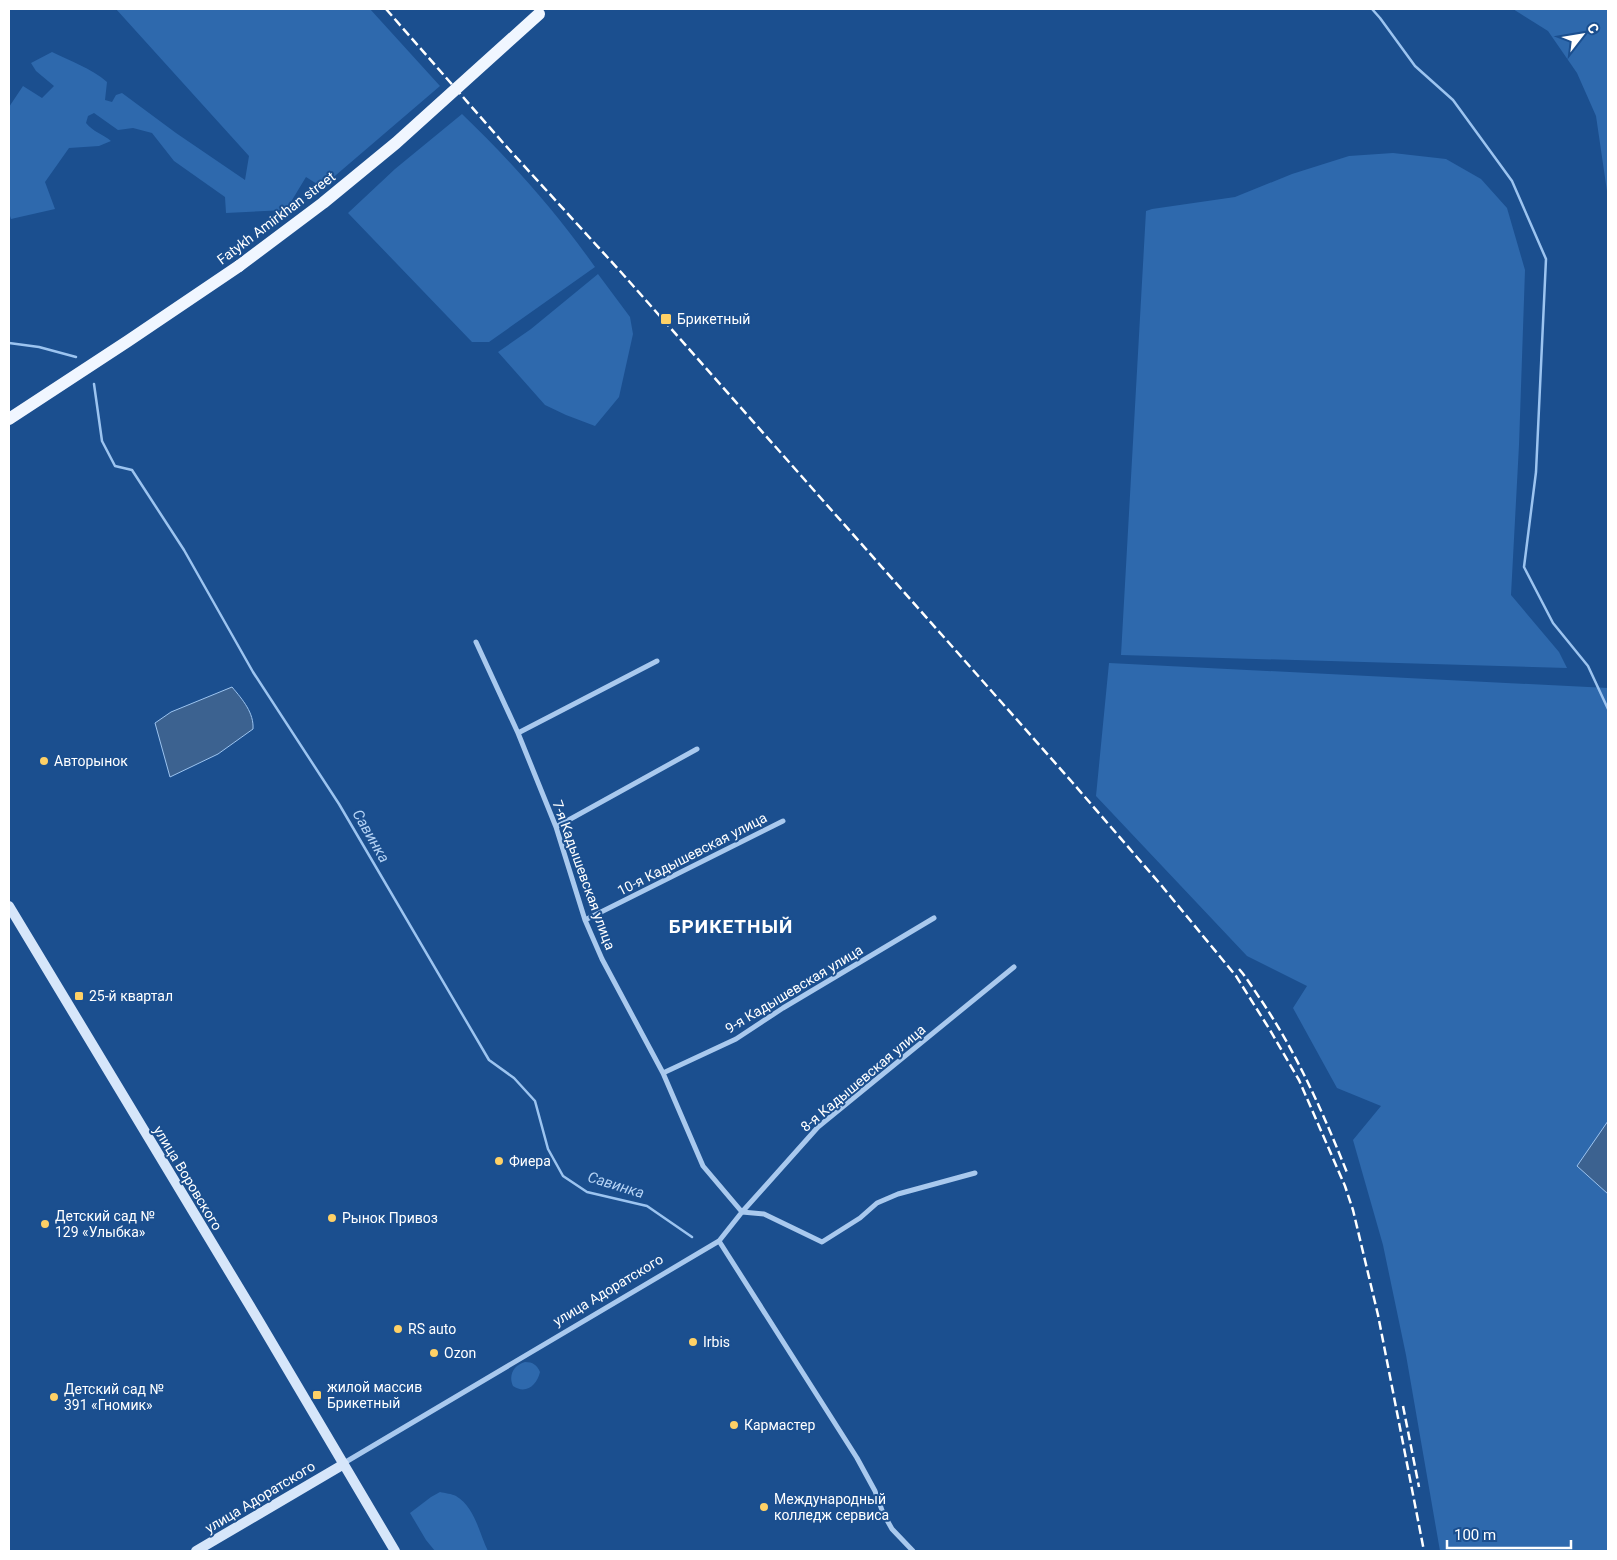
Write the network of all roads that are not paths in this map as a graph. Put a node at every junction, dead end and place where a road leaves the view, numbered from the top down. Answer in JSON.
{"nodes":[{"id":1,"x":542,"y":11,"type":"edge"},
{"id":2,"x":9,"y":419,"type":"edge"},
{"id":3,"x":476,"y":642,"type":"dead end"},
{"id":4,"x":657,"y":661,"type":"dead end"},
{"id":5,"x":518,"y":733,"type":"junction"},
{"id":6,"x":696,"y":749,"type":"dead end"},
{"id":7,"x":782,"y":821,"type":"dead end"},
{"id":8,"x":556,"y":827,"type":"junction"},
{"id":9,"x":9,"y":906,"type":"edge"},
{"id":10,"x":934,"y":918,"type":"dead end"},
{"id":11,"x":585,"y":920,"type":"junction"},
{"id":12,"x":1014,"y":967,"type":"dead end"},
{"id":13,"x":663,"y":1073,"type":"junction"},
{"id":14,"x":975,"y":1173,"type":"dead end"},
{"id":15,"x":742,"y":1212,"type":"junction"},
{"id":16,"x":719,"y":1241,"type":"junction"},
{"id":17,"x":344,"y":1464,"type":"junction"},
{"id":18,"x":196,"y":1551,"type":"edge"},
{"id":19,"x":395,"y":1551,"type":"edge"},
{"id":20,"x":913,"y":1551,"type":"edge"}],
"edges":[{"from":1,"to":2,"type":"main road","name":"Fatykh Amirkhan street","bridge":true},
{"from":3,"to":5,"type":"street","name":"7-я Кадышевская улица"},
{"from":4,"to":5,"type":"street"},
{"from":5,"to":8,"type":"street","name":"7-я Кадышевская улица"},
{"from":6,"to":8,"type":"street"},
{"from":7,"to":11,"type":"street","name":"10-я Кадышевская улица"},
{"from":8,"to":11,"type":"street","name":"7-я Кадышевская улица"},
{"from":9,"to":17,"type":"street","name":"улица Воровского"},
{"from":10,"to":13,"type":"street","name":"9-я Кадышевская улица"},
{"from":11,"to":13,"type":"street","name":"7-я Кадышевская улица"},
{"from":12,"to":15,"type":"street","name":"8-я Кадышевская улица"},
{"from":13,"to":15,"type":"street","name":"7-я Кадышевская улица"},
{"from":14,"to":15,"type":"street"},
{"from":15,"to":16,"type":"street","name":"8-я Кадышевская улица"},
{"from":16,"to":17,"type":"street","name":"улица Адоратского"},
{"from":16,"to":20,"type":"street"},
{"from":17,"to":18,"type":"street","name":"улица Адоратского"},
{"from":17,"to":19,"type":"street","name":"улица Воровского"}]}
